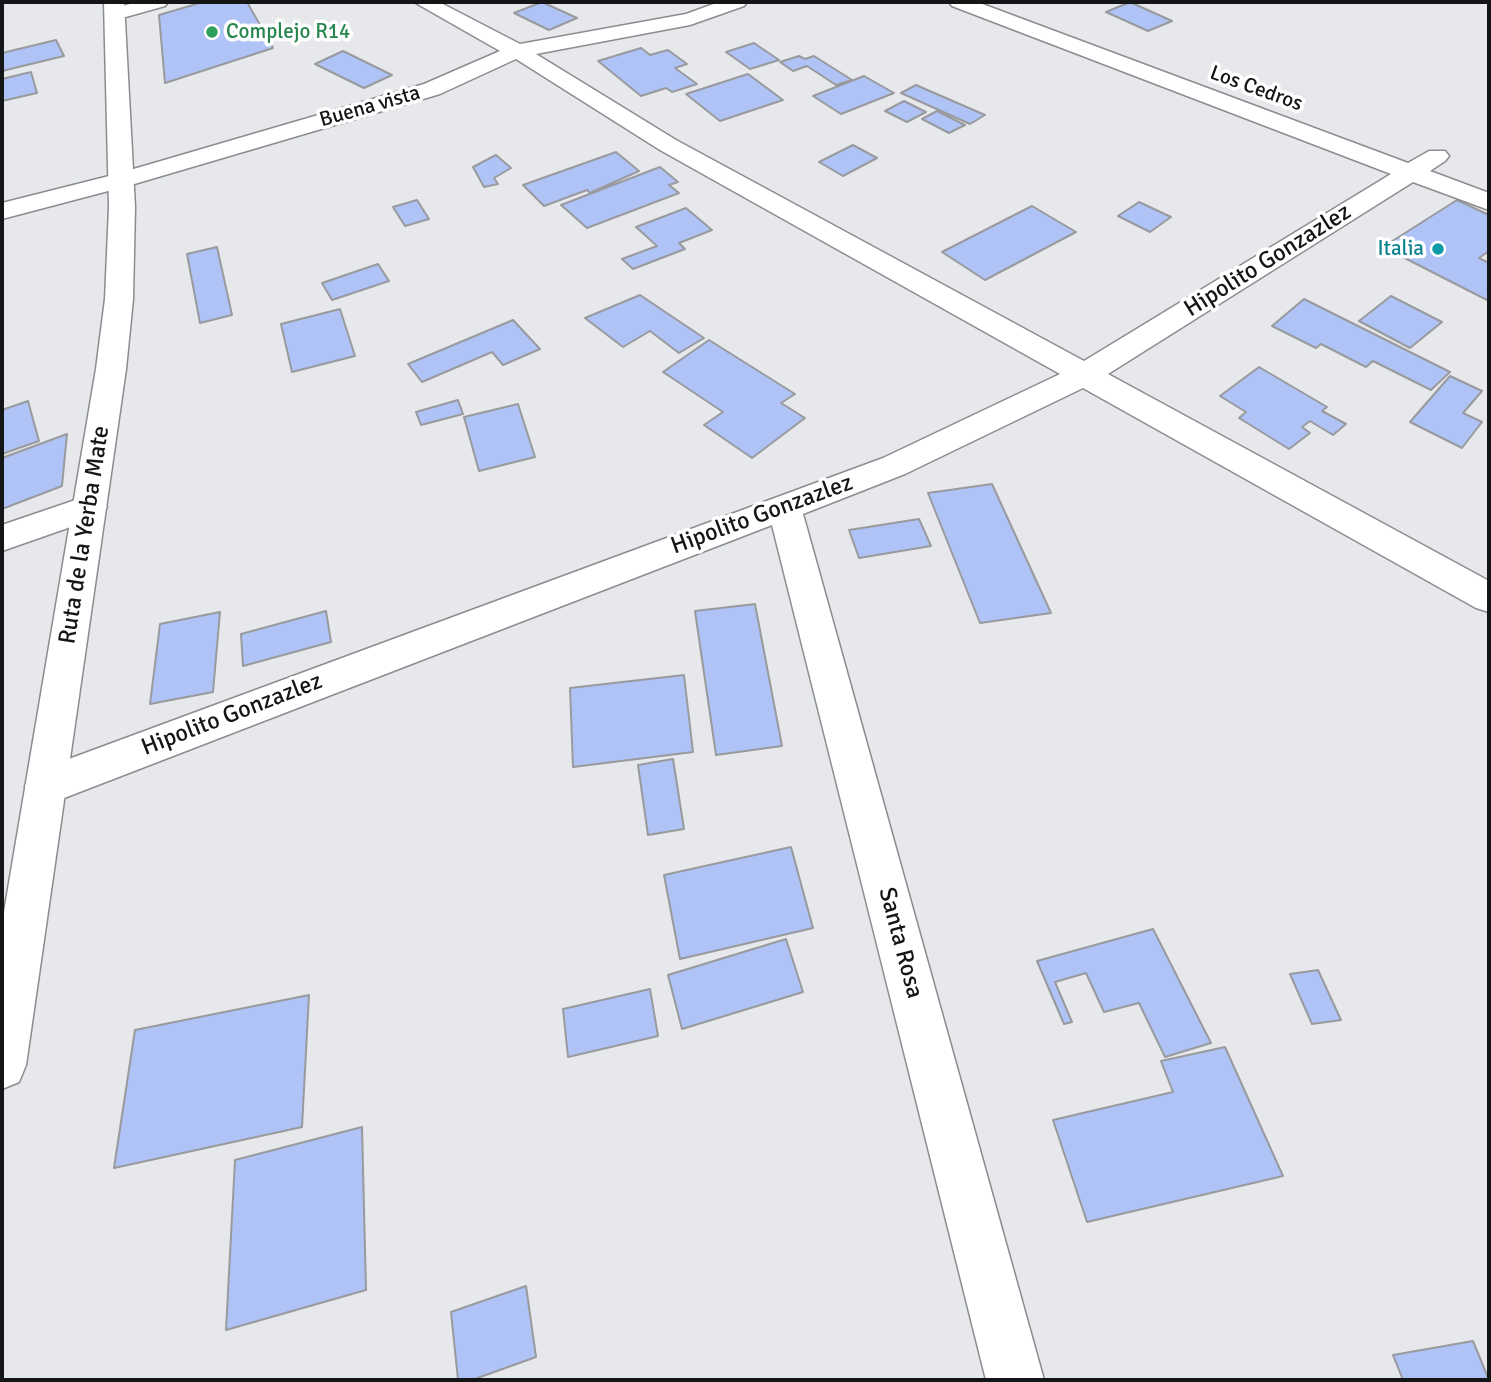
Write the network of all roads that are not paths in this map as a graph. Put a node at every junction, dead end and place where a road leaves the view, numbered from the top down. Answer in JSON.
{"nodes":[{"id":1,"x":158,"y":2,"type":"edge"},
{"id":2,"x":424,"y":2,"type":"edge"},
{"id":3,"x":737,"y":2,"type":"edge"},
{"id":4,"x":959,"y":2,"type":"edge"},
{"id":5,"x":114,"y":8,"type":"edge"},
{"id":6,"x":517,"y":51,"type":"junction"},
{"id":7,"x":1429,"y":160,"type":"junction"},
{"id":8,"x":122,"y":180,"type":"junction"},
{"id":9,"x":1489,"y":202,"type":"edge"},
{"id":10,"x":2,"y":211,"type":"edge"},
{"id":11,"x":1084,"y":375,"type":"junction"},
{"id":12,"x":784,"y":505,"type":"junction"},
{"id":13,"x":90,"y":506,"type":"junction"},
{"id":14,"x":2,"y":538,"type":"edge"},
{"id":15,"x":1489,"y":598,"type":"edge"},
{"id":16,"x":46,"y":786,"type":"junction"},
{"id":17,"x":2,"y":1065,"type":"edge"},
{"id":18,"x":1015,"y":1380,"type":"edge"}],
"edges":[{"from":1,"to":5,"type":"street"},
{"from":2,"to":6,"type":"street"},
{"from":3,"to":6,"type":"street","name":"Buena vista"},
{"from":4,"to":7,"type":"street"},
{"from":5,"to":8,"type":"street","name":"Ruta de la Yerba Mate"},
{"from":6,"to":8,"type":"street","name":"Buena vista"},
{"from":6,"to":11,"type":"street"},
{"from":7,"to":9,"type":"street"},
{"from":7,"to":11,"type":"street","name":"Hipolito Gonzazlez"},
{"from":8,"to":10,"type":"street","name":"Buena vista"},
{"from":8,"to":13,"type":"street","name":"Ruta de la Yerba Mate"},
{"from":11,"to":12,"type":"street","name":"Hipolito Gonzazlez"},
{"from":11,"to":15,"type":"street"},
{"from":12,"to":16,"type":"street","name":"Hipolito Gonzazlez"},
{"from":12,"to":18,"type":"street","name":"Santa Rosa"},
{"from":13,"to":14,"type":"street"},
{"from":13,"to":16,"type":"street","name":"Ruta de la Yerba Mate"},
{"from":16,"to":17,"type":"street","name":"Ruta de la Yerba Mate"}]}
